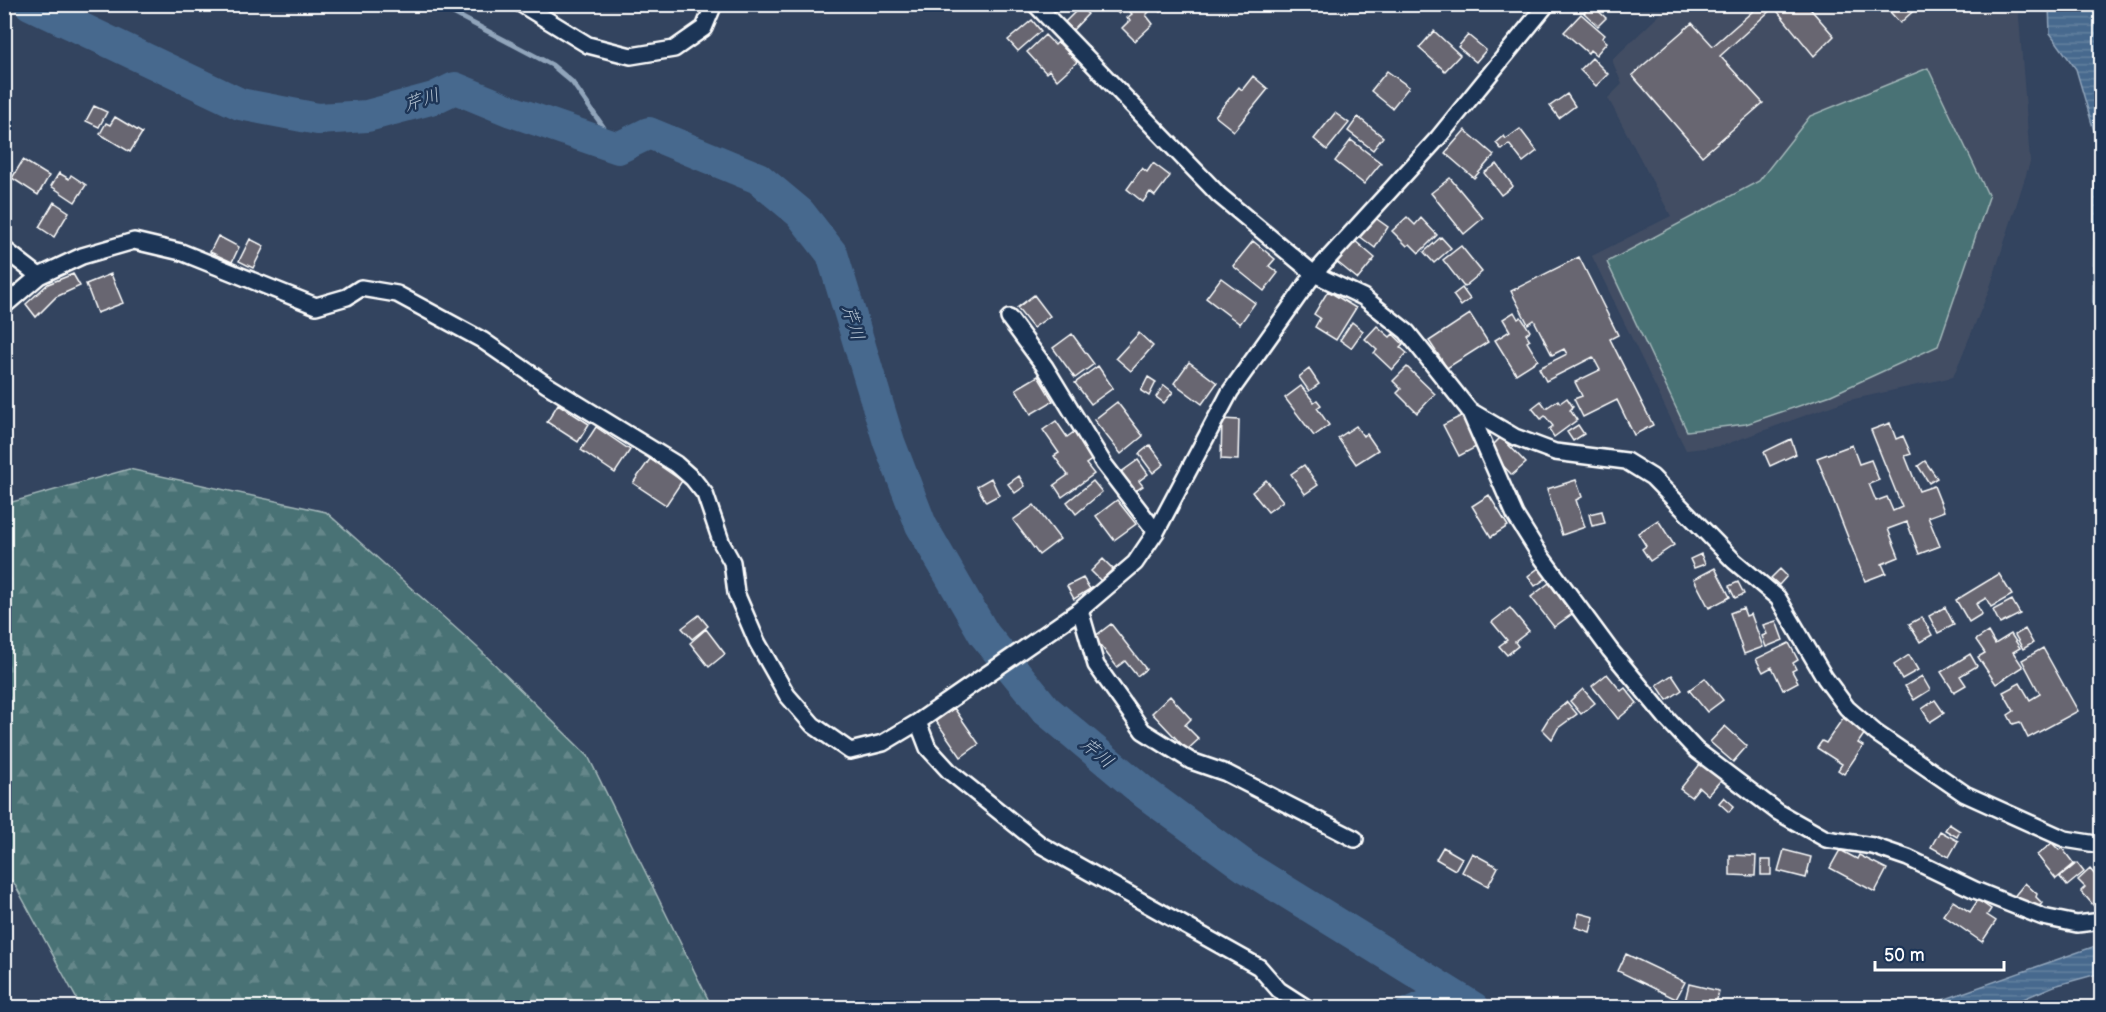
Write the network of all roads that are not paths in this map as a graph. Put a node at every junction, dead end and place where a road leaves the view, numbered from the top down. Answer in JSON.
{"nodes":[{"id":1,"x":520,"y":4,"type":"edge"},
{"id":2,"x":714,"y":4,"type":"edge"},
{"id":3,"x":1035,"y":4,"type":"edge"},
{"id":4,"x":1547,"y":4,"type":"edge"},
{"id":5,"x":4,"y":249,"type":"edge"},
{"id":6,"x":1314,"y":274,"type":"junction"},
{"id":7,"x":39,"y":276,"type":"junction"},
{"id":8,"x":4,"y":306,"type":"edge"},
{"id":9,"x":1009,"y":318,"type":"dead end"},
{"id":10,"x":1469,"y":410,"type":"junction"},
{"id":11,"x":1156,"y":532,"type":"junction"},
{"id":12,"x":1080,"y":610,"type":"junction"},
{"id":13,"x":918,"y":722,"type":"junction"},
{"id":14,"x":1355,"y":839,"type":"dead end"},
{"id":15,"x":2102,"y":845,"type":"edge"},
{"id":16,"x":2102,"y":921,"type":"edge"},
{"id":17,"x":1307,"y":1008,"type":"edge"}],
"edges":[{"from":1,"to":2,"type":"street"},
{"from":3,"to":6,"type":"street"},
{"from":4,"to":6,"type":"street"},
{"from":5,"to":7,"type":"street"},
{"from":6,"to":10,"type":"street"},
{"from":6,"to":11,"type":"street"},
{"from":7,"to":8,"type":"street"},
{"from":7,"to":13,"type":"street"},
{"from":9,"to":11,"type":"street"},
{"from":10,"to":15,"type":"street"},
{"from":10,"to":16,"type":"street"},
{"from":11,"to":12,"type":"street"},
{"from":12,"to":13,"type":"street"},
{"from":12,"to":14,"type":"street"},
{"from":13,"to":17,"type":"street"}]}
